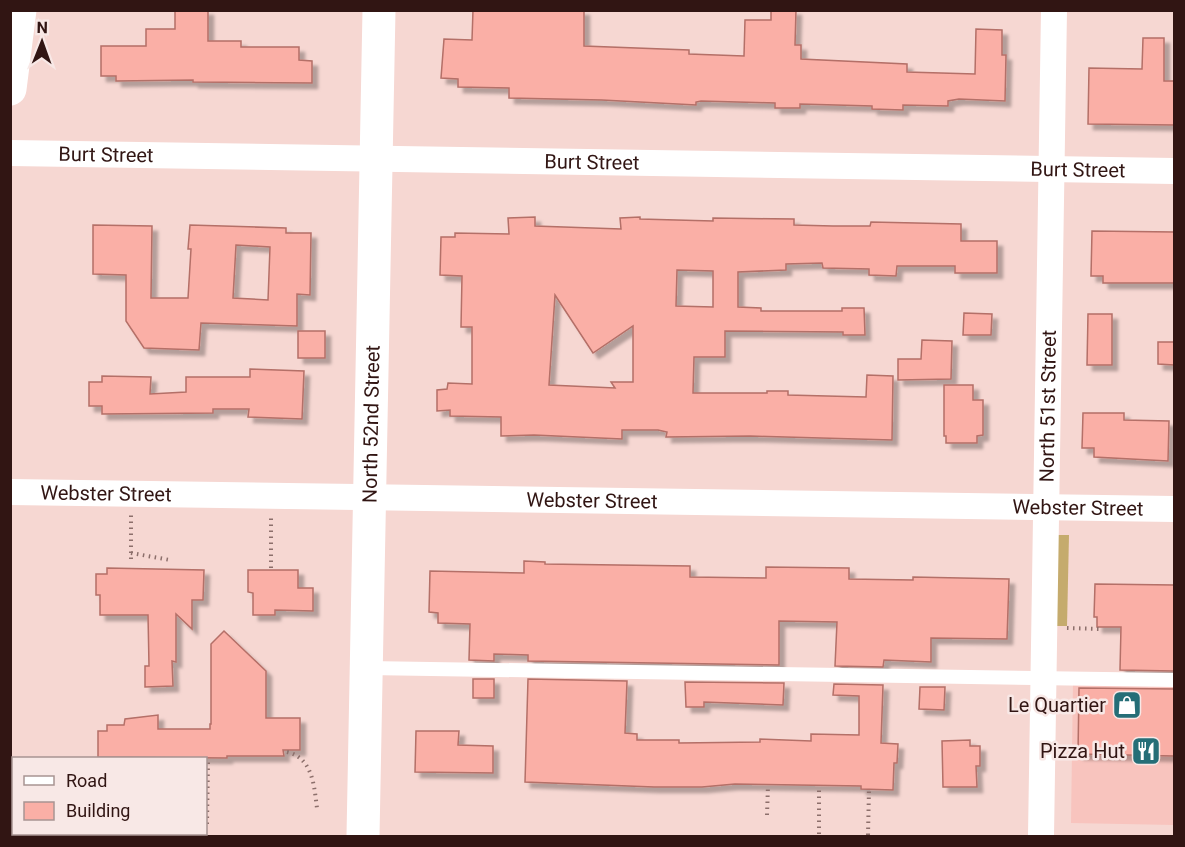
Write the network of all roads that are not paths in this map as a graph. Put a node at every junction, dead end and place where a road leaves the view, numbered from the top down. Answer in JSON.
{"nodes":[{"id":1,"x":20,"y":10,"type":"edge"},
{"id":2,"x":379,"y":10,"type":"edge"},
{"id":3,"x":1054,"y":10,"type":"edge"},
{"id":4,"x":10,"y":89,"type":"edge"},
{"id":5,"x":10,"y":153,"type":"edge"},
{"id":6,"x":376,"y":160,"type":"junction"},
{"id":7,"x":1051,"y":169,"type":"junction"},
{"id":8,"x":1174,"y":171,"type":"edge"},
{"id":9,"x":10,"y":492,"type":"edge"},
{"id":10,"x":369,"y":498,"type":"junction"},
{"id":11,"x":1046,"y":507,"type":"junction"},
{"id":12,"x":1174,"y":509,"type":"edge"},
{"id":13,"x":366,"y":668,"type":"junction"},
{"id":14,"x":1043,"y":678,"type":"junction"},
{"id":15,"x":1174,"y":680,"type":"edge"},
{"id":16,"x":363,"y":837,"type":"edge"},
{"id":17,"x":1041,"y":837,"type":"edge"}],
"edges":[{"from":1,"to":4,"type":"street"},
{"from":2,"to":6,"type":"street","name":"North 52nd Street"},
{"from":3,"to":7,"type":"street","name":"North 51st Street"},
{"from":5,"to":6,"type":"street","name":"Burt Street"},
{"from":6,"to":7,"type":"street","name":"Burt Street"},
{"from":6,"to":10,"type":"street","name":"North 52nd Street"},
{"from":7,"to":8,"type":"street","name":"Burt Street"},
{"from":7,"to":11,"type":"street","name":"North 51st Street"},
{"from":9,"to":10,"type":"street","name":"Webster Street"},
{"from":10,"to":11,"type":"street","name":"Webster Street"},
{"from":10,"to":13,"type":"street","name":"North 52nd Street"},
{"from":11,"to":12,"type":"street","name":"Webster Street"},
{"from":11,"to":14,"type":"street","name":"North 51st Street"},
{"from":13,"to":14,"type":"lane"},
{"from":13,"to":16,"type":"street","name":"North 52nd Street"},
{"from":14,"to":15,"type":"lane"},
{"from":14,"to":17,"type":"street","name":"North 51st Street"}]}
